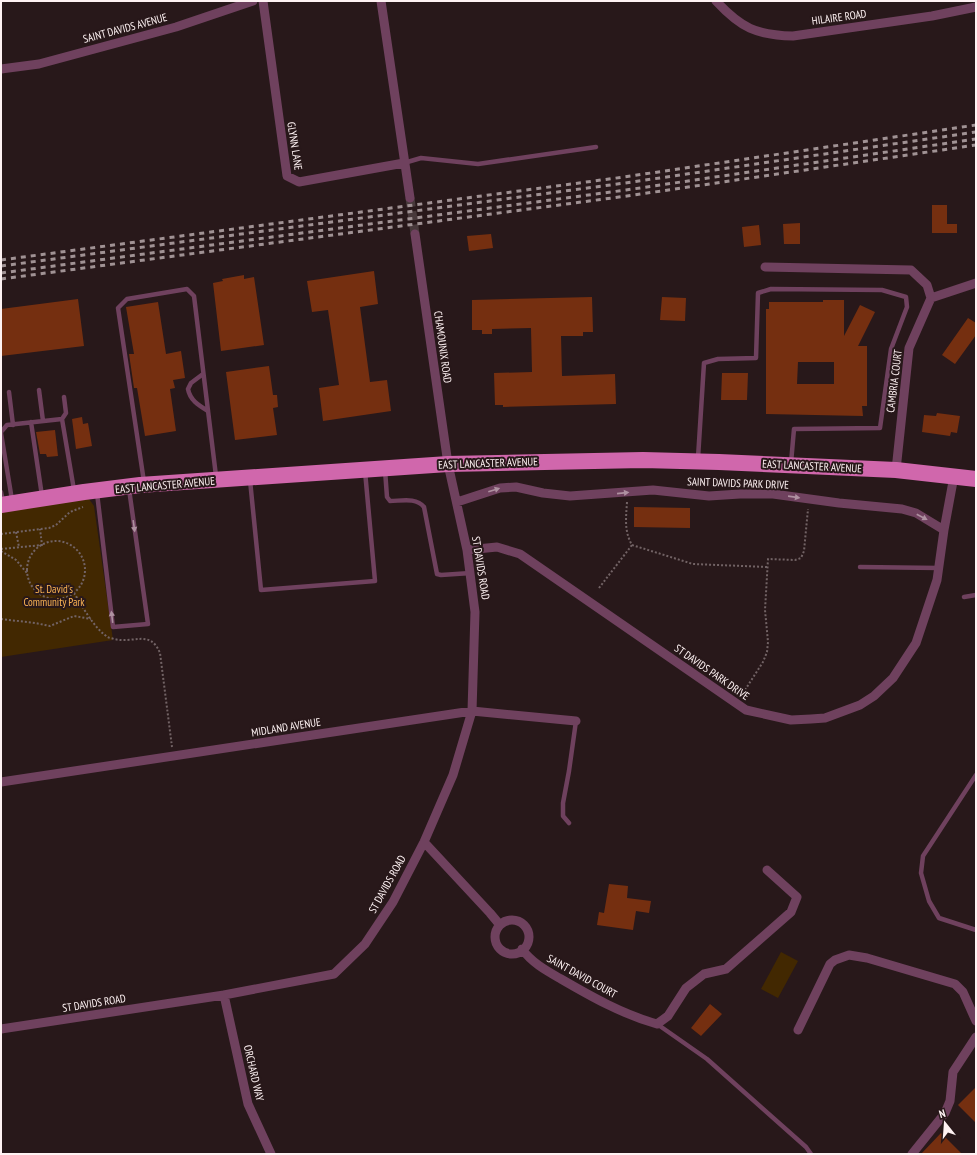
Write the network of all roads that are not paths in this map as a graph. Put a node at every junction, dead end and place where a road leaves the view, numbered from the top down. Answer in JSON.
{"nodes":[{"id":1,"x":254,"y":1,"type":"edge"},
{"id":2,"x":263,"y":1,"type":"edge"},
{"id":3,"x":381,"y":1,"type":"edge"},
{"id":4,"x":716,"y":1,"type":"edge"},
{"id":5,"x":976,"y":7,"type":"edge"},
{"id":6,"x":1,"y":69,"type":"edge"},
{"id":7,"x":596,"y":147,"type":"dead end"},
{"id":8,"x":404,"y":163,"type":"junction"},
{"id":9,"x":410,"y":198,"type":"tunnel mouth"},
{"id":10,"x":415,"y":234,"type":"tunnel mouth"},
{"id":11,"x":765,"y":267,"type":"dead end"},
{"id":12,"x":976,"y":284,"type":"edge"},
{"id":13,"x":931,"y":298,"type":"junction"},
{"id":14,"x":203,"y":374,"type":"junction"},
{"id":15,"x":39,"y":390,"type":"dead end"},
{"id":16,"x":9,"y":392,"type":"dead end"},
{"id":17,"x":64,"y":397,"type":"dead end"},
{"id":18,"x":208,"y":411,"type":"junction"},
{"id":19,"x":62,"y":419,"type":"junction"},
{"id":20,"x":44,"y":421,"type":"junction"},
{"id":21,"x":31,"y":422,"type":"junction"},
{"id":22,"x":13,"y":425,"type":"junction"},
{"id":23,"x":1,"y":432,"type":"edge"},
{"id":24,"x":698,"y":461,"type":"junction"},
{"id":25,"x":448,"y":464,"type":"junction"},
{"id":26,"x":791,"y":465,"type":"junction"},
{"id":27,"x":385,"y":468,"type":"junction"},
{"id":28,"x":365,"y":470,"type":"junction"},
{"id":29,"x":896,"y":470,"type":"junction"},
{"id":30,"x":954,"y":476,"type":"junction"},
{"id":31,"x":250,"y":478,"type":"junction"},
{"id":32,"x":976,"y":479,"type":"edge"},
{"id":33,"x":216,"y":480,"type":"junction"},
{"id":34,"x":137,"y":486,"type":"junction"},
{"id":35,"x":74,"y":494,"type":"junction"},
{"id":36,"x":97,"y":497,"type":"junction"},
{"id":37,"x":42,"y":499,"type":"junction"},
{"id":38,"x":4,"y":502,"type":"edge"},
{"id":39,"x":457,"y":502,"type":"junction"},
{"id":40,"x":944,"y":530,"type":"junction"},
{"id":41,"x":467,"y":550,"type":"junction"},
{"id":42,"x":860,"y":567,"type":"dead end"},
{"id":43,"x":939,"y":568,"type":"junction"},
{"id":44,"x":470,"y":573,"type":"junction"},
{"id":45,"x":976,"y":595,"type":"edge"},
{"id":46,"x":964,"y":597,"type":"dead end"},
{"id":47,"x":472,"y":711,"type":"junction"},
{"id":48,"x":576,"y":722,"type":"joint"},
{"id":49,"x":976,"y":775,"type":"edge"},
{"id":50,"x":1,"y":782,"type":"edge"},
{"id":51,"x":569,"y":823,"type":"dead end"},
{"id":52,"x":424,"y":842,"type":"junction"},
{"id":53,"x":767,"y":870,"type":"dead end"},
{"id":54,"x":500,"y":925,"type":"junction"},
{"id":55,"x":976,"y":930,"type":"edge"},
{"id":56,"x":522,"y":949,"type":"junction"},
{"id":57,"x":224,"y":995,"type":"junction"},
{"id":58,"x":976,"y":1021,"type":"edge"},
{"id":59,"x":657,"y":1024,"type":"junction"},
{"id":60,"x":1,"y":1029,"type":"edge"},
{"id":61,"x":798,"y":1030,"type":"dead end"},
{"id":62,"x":976,"y":1037,"type":"edge"},
{"id":63,"x":271,"y":1154,"type":"edge"},
{"id":64,"x":811,"y":1154,"type":"edge"},
{"id":65,"x":912,"y":1154,"type":"edge"}],
"edges":[{"from":1,"to":6,"type":"street","name":"SAINT DAVIDS AVENUE"},
{"from":2,"to":8,"type":"street","name":"GLYNN LANE"},
{"from":3,"to":8,"type":"street"},
{"from":4,"to":5,"type":"street","name":"HILAIRE ROAD"},
{"from":7,"to":8,"type":"lane"},
{"from":8,"to":9,"type":"street"},
{"from":10,"to":25,"type":"street","name":"CHAMOUNIX ROAD"},
{"from":11,"to":13,"type":"street"},
{"from":12,"to":13,"type":"street"},
{"from":13,"to":29,"type":"street","name":"CAMBRIA COURT"},
{"from":14,"to":18,"type":"lane"},
{"from":14,"to":18,"type":"lane"},
{"from":14,"to":34,"type":"lane"},
{"from":15,"to":20,"type":"lane"},
{"from":16,"to":22,"type":"lane"},
{"from":17,"to":19,"type":"lane"},
{"from":18,"to":33,"type":"lane"},
{"from":19,"to":20,"type":"lane"},
{"from":19,"to":35,"type":"lane"},
{"from":20,"to":21,"type":"lane"},
{"from":21,"to":22,"type":"lane"},
{"from":21,"to":37,"type":"lane"},
{"from":22,"to":23,"type":"lane"},
{"from":23,"to":38,"type":"lane"},
{"from":24,"to":25,"type":"highway","name":"EAST LANCASTER AVENUE"},
{"from":24,"to":26,"type":"highway","name":"EAST LANCASTER AVENUE"},
{"from":24,"to":26,"type":"lane"},
{"from":25,"to":27,"type":"highway","name":"EAST LANCASTER AVENUE"},
{"from":25,"to":39,"type":"street","name":"ST DAVIDS ROAD"},
{"from":26,"to":29,"type":"highway","name":"EAST LANCASTER AVENUE"},
{"from":27,"to":28,"type":"highway","name":"EAST LANCASTER AVENUE"},
{"from":27,"to":44,"type":"lane"},
{"from":28,"to":31,"type":"highway","name":"EAST LANCASTER AVENUE"},
{"from":28,"to":31,"type":"lane"},
{"from":29,"to":30,"type":"highway","name":"EAST LANCASTER AVENUE"},
{"from":30,"to":32,"type":"highway","name":"EAST LANCASTER AVENUE"},
{"from":30,"to":40,"type":"street","name":"ST DAVIDS PARK DRIVE"},
{"from":31,"to":33,"type":"highway","name":"EAST LANCASTER AVENUE"},
{"from":33,"to":34,"type":"highway","name":"EAST LANCASTER AVENUE"},
{"from":34,"to":36,"type":"highway","name":"EAST LANCASTER AVENUE"},
{"from":34,"to":36,"type":"lane","one_way":true},
{"from":35,"to":36,"type":"highway","name":"EAST LANCASTER AVENUE"},
{"from":35,"to":37,"type":"highway","name":"EAST LANCASTER AVENUE"},
{"from":37,"to":38,"type":"highway","name":"EAST LANCASTER AVENUE"},
{"from":39,"to":40,"type":"street","name":"SAINT DAVIDS PARK DRIVE","one_way":true},
{"from":39,"to":41,"type":"street","name":"ST DAVIDS ROAD"},
{"from":40,"to":43,"type":"street","name":"ST DAVIDS PARK DRIVE"},
{"from":41,"to":43,"type":"street","name":"ST DAVIDS PARK DRIVE"},
{"from":41,"to":44,"type":"street","name":"ST DAVIDS ROAD"},
{"from":42,"to":43,"type":"lane"},
{"from":44,"to":47,"type":"street","name":"ST DAVIDS ROAD"},
{"from":45,"to":46,"type":"lane"},
{"from":47,"to":48,"type":"street","name":"MIDLAND AVENUE"},
{"from":47,"to":50,"type":"street","name":"MIDLAND AVENUE"},
{"from":47,"to":52,"type":"street","name":"ST DAVIDS ROAD"},
{"from":48,"to":51,"type":"lane"},
{"from":49,"to":55,"type":"lane"},
{"from":52,"to":54,"type":"street"},
{"from":52,"to":57,"type":"street","name":"ST DAVIDS ROAD"},
{"from":53,"to":59,"type":"street"},
{"from":54,"to":56,"type":"street"},
{"from":54,"to":56,"type":"street"},
{"from":56,"to":59,"type":"street","name":"SAINT DAVID COURT"},
{"from":57,"to":60,"type":"street","name":"ST DAVIDS ROAD"},
{"from":57,"to":63,"type":"street","name":"ORCHARD WAY"},
{"from":58,"to":61,"type":"street"},
{"from":59,"to":64,"type":"lane"},
{"from":62,"to":65,"type":"street"}]}
